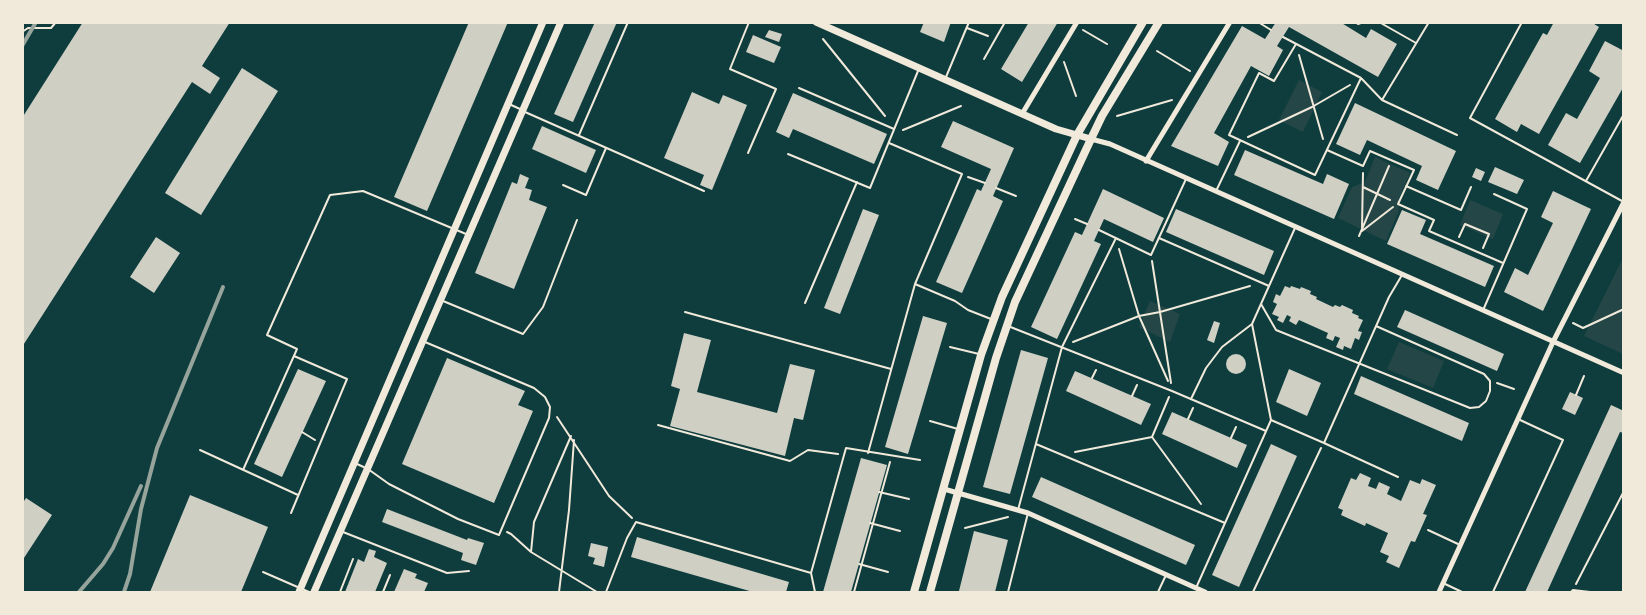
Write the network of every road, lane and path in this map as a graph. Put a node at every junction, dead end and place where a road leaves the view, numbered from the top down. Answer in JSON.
{"nodes":[{"id":1,"x":56,"y":22,"type":"edge"},
{"id":2,"x":543,"y":22,"type":"edge"},
{"id":3,"x":561,"y":22,"type":"edge"},
{"id":4,"x":628,"y":22,"type":"edge"},
{"id":5,"x":749,"y":22,"type":"edge"},
{"id":6,"x":816,"y":22,"type":"edge"},
{"id":7,"x":969,"y":22,"type":"edge"},
{"id":8,"x":1005,"y":22,"type":"edge"},
{"id":9,"x":1143,"y":22,"type":"edge"},
{"id":10,"x":1159,"y":22,"type":"edge"},
{"id":11,"x":1230,"y":22,"type":"edge"},
{"id":12,"x":1257,"y":22,"type":"edge"},
{"id":13,"x":1356,"y":22,"type":"edge"},
{"id":14,"x":1364,"y":22,"type":"edge"},
{"id":15,"x":1379,"y":22,"type":"edge"},
{"id":16,"x":1429,"y":22,"type":"edge"},
{"id":17,"x":1522,"y":22,"type":"edge"},
{"id":18,"x":1078,"y":25,"type":"edge"},
{"id":19,"x":967,"y":28,"type":"junction"},
{"id":20,"x":1271,"y":30,"type":"dead end"},
{"id":21,"x":22,"y":32,"type":"edge"},
{"id":22,"x":988,"y":36,"type":"dead end"},
{"id":23,"x":1283,"y":37,"type":"dead end"},
{"id":24,"x":823,"y":39,"type":"dead end"},
{"id":25,"x":1416,"y":43,"type":"junction"},
{"id":26,"x":1107,"y":44,"type":"dead end"},
{"id":27,"x":1296,"y":44,"type":"junction"},
{"id":28,"x":1060,"y":51,"type":"junction"},
{"id":29,"x":1157,"y":51,"type":"dead end"},
{"id":30,"x":984,"y":59,"type":"dead end"},
{"id":31,"x":920,"y":68,"type":"junction"},
{"id":32,"x":1198,"y":76,"type":"junction"},
{"id":33,"x":1361,"y":78,"type":"junction"},
{"id":34,"x":945,"y":80,"type":"junction"},
{"id":35,"x":799,"y":88,"type":"dead end"},
{"id":36,"x":1076,"y":96,"type":"dead end"},
{"id":37,"x":1185,"y":96,"type":"junction"},
{"id":38,"x":1382,"y":100,"type":"junction"},
{"id":39,"x":509,"y":104,"type":"junction"},
{"id":40,"x":961,"y":106,"type":"dead end"},
{"id":41,"x":1312,"y":107,"type":"junction"},
{"id":42,"x":522,"y":110,"type":"junction"},
{"id":43,"x":1022,"y":114,"type":"junction"},
{"id":44,"x":1623,"y":114,"type":"edge"},
{"id":45,"x":1117,"y":116,"type":"dead end"},
{"id":46,"x":894,"y":129,"type":"junction"},
{"id":47,"x":900,"y":132,"type":"dead end"},
{"id":48,"x":579,"y":135,"type":"junction"},
{"id":49,"x":1077,"y":135,"type":"junction"},
{"id":50,"x":1457,"y":135,"type":"dead end"},
{"id":51,"x":1090,"y":139,"type":"junction"},
{"id":52,"x":1240,"y":141,"type":"junction"},
{"id":53,"x":889,"y":143,"type":"junction"},
{"id":54,"x":606,"y":148,"type":"junction"},
{"id":55,"x":1326,"y":150,"type":"junction"},
{"id":56,"x":748,"y":153,"type":"dead end"},
{"id":57,"x":788,"y":154,"type":"dead end"},
{"id":58,"x":1391,"y":160,"type":"junction"},
{"id":59,"x":1146,"y":161,"type":"junction"},
{"id":60,"x":1363,"y":166,"type":"junction"},
{"id":61,"x":962,"y":174,"type":"junction"},
{"id":62,"x":1186,"y":178,"type":"junction"},
{"id":63,"x":1586,"y":181,"type":"junction"},
{"id":64,"x":857,"y":182,"type":"junction"},
{"id":65,"x":985,"y":183,"type":"dead end"},
{"id":66,"x":563,"y":185,"type":"dead end"},
{"id":67,"x":1406,"y":186,"type":"junction"},
{"id":68,"x":1363,"y":187,"type":"junction"},
{"id":69,"x":1471,"y":187,"type":"dead end"},
{"id":70,"x":996,"y":188,"type":"dead end"},
{"id":71,"x":704,"y":191,"type":"dead end"},
{"id":72,"x":1216,"y":192,"type":"junction"},
{"id":73,"x":1377,"y":194,"type":"junction"},
{"id":74,"x":1494,"y":195,"type":"dead end"},
{"id":75,"x":1016,"y":196,"type":"dead end"},
{"id":76,"x":1623,"y":202,"type":"edge"},
{"id":77,"x":1398,"y":204,"type":"junction"},
{"id":78,"x":1075,"y":219,"type":"dead end"},
{"id":79,"x":577,"y":220,"type":"dead end"},
{"id":80,"x":1087,"y":224,"type":"dead end"},
{"id":81,"x":1295,"y":227,"type":"junction"},
{"id":82,"x":455,"y":229,"type":"junction"},
{"id":83,"x":1099,"y":230,"type":"dead end"},
{"id":84,"x":1362,"y":231,"type":"junction"},
{"id":85,"x":469,"y":235,"type":"junction"},
{"id":86,"x":1359,"y":236,"type":"dead end"},
{"id":87,"x":1116,"y":238,"type":"junction"},
{"id":88,"x":1159,"y":238,"type":"junction"},
{"id":89,"x":1456,"y":243,"type":"junction"},
{"id":90,"x":1481,"y":254,"type":"junction"},
{"id":91,"x":1503,"y":264,"type":"junction"},
{"id":92,"x":1402,"y":275,"type":"junction"},
{"id":93,"x":1262,"y":283,"type":"junction"},
{"id":94,"x":915,"y":284,"type":"junction"},
{"id":95,"x":1269,"y":286,"type":"junction"},
{"id":96,"x":441,"y":300,"type":"junction"},
{"id":97,"x":806,"y":303,"type":"dead end"},
{"id":98,"x":1261,"y":304,"type":"junction"},
{"id":99,"x":1623,"y":309,"type":"edge"},
{"id":100,"x":1482,"y":310,"type":"junction"},
{"id":101,"x":685,"y":312,"type":"dead end"},
{"id":102,"x":1139,"y":316,"type":"junction"},
{"id":103,"x":993,"y":320,"type":"junction"},
{"id":104,"x":1573,"y":323,"type":"dead end"},
{"id":105,"x":1252,"y":324,"type":"junction"},
{"id":106,"x":1007,"y":325,"type":"junction"},
{"id":107,"x":1376,"y":327,"type":"junction"},
{"id":108,"x":410,"y":336,"type":"junction"},
{"id":109,"x":423,"y":341,"type":"junction"},
{"id":110,"x":1553,"y":342,"type":"junction"},
{"id":111,"x":950,"y":347,"type":"dead end"},
{"id":112,"x":1062,"y":347,"type":"junction"},
{"id":113,"x":981,"y":355,"type":"junction"},
{"id":114,"x":294,"y":356,"type":"junction"},
{"id":115,"x":1359,"y":365,"type":"junction"},
{"id":116,"x":891,"y":369,"type":"junction"},
{"id":117,"x":1623,"y":373,"type":"edge"},
{"id":118,"x":1584,"y":376,"type":"dead end"},
{"id":119,"x":1140,"y":378,"type":"junction"},
{"id":120,"x":1490,"y":381,"type":"junction"},
{"id":121,"x":1514,"y":389,"type":"dead end"},
{"id":122,"x":1172,"y":391,"type":"junction"},
{"id":123,"x":1576,"y":395,"type":"dead end"},
{"id":124,"x":1132,"y":396,"type":"dead end"},
{"id":125,"x":1191,"y":399,"type":"junction"},
{"id":126,"x":1196,"y":401,"type":"junction"},
{"id":127,"x":550,"y":406,"type":"junction"},
{"id":128,"x":1188,"y":419,"type":"dead end"},
{"id":129,"x":1239,"y":419,"type":"junction"},
{"id":130,"x":1518,"y":419,"type":"junction"},
{"id":131,"x":1271,"y":420,"type":"junction"},
{"id":132,"x":930,"y":421,"type":"dead end"},
{"id":133,"x":658,"y":425,"type":"dead end"},
{"id":134,"x":960,"y":430,"type":"junction"},
{"id":135,"x":1266,"y":431,"type":"junction"},
{"id":136,"x":302,"y":432,"type":"dead end"},
{"id":137,"x":309,"y":436,"type":"dead end"},
{"id":138,"x":571,"y":436,"type":"junction"},
{"id":139,"x":1152,"y":437,"type":"dead end"},
{"id":140,"x":1231,"y":438,"type":"dead end"},
{"id":141,"x":574,"y":440,"type":"junction"},
{"id":142,"x":1324,"y":443,"type":"junction"},
{"id":143,"x":1036,"y":444,"type":"junction"},
{"id":144,"x":200,"y":450,"type":"dead end"},
{"id":145,"x":868,"y":453,"type":"junction"},
{"id":146,"x":844,"y":455,"type":"junction"},
{"id":147,"x":1062,"y":455,"type":"junction"},
{"id":148,"x":892,"y":456,"type":"junction"},
{"id":149,"x":920,"y":460,"type":"dead end"},
{"id":150,"x":355,"y":463,"type":"junction"},
{"id":151,"x":368,"y":469,"type":"junction"},
{"id":152,"x":243,"y":470,"type":"junction"},
{"id":153,"x":1398,"y":477,"type":"dead end"},
{"id":154,"x":944,"y":489,"type":"junction"},
{"id":155,"x":1623,"y":491,"type":"edge"},
{"id":156,"x":880,"y":492,"type":"junction"},
{"id":157,"x":958,"y":493,"type":"junction"},
{"id":158,"x":298,"y":495,"type":"junction"},
{"id":159,"x":909,"y":500,"type":"dead end"},
{"id":160,"x":1018,"y":510,"type":"junction"},
{"id":161,"x":291,"y":513,"type":"dead end"},
{"id":162,"x":1028,"y":513,"type":"junction"},
{"id":163,"x":636,"y":522,"type":"junction"},
{"id":164,"x":1225,"y":523,"type":"junction"},
{"id":165,"x":872,"y":524,"type":"junction"},
{"id":166,"x":965,"y":528,"type":"dead end"},
{"id":167,"x":501,"y":530,"type":"junction"},
{"id":168,"x":1428,"y":530,"type":"dead end"},
{"id":169,"x":340,"y":531,"type":"junction"},
{"id":170,"x":900,"y":531,"type":"dead end"},
{"id":171,"x":1461,"y":545,"type":"junction"},
{"id":172,"x":531,"y":552,"type":"junction"},
{"id":173,"x":353,"y":559,"type":"dead end"},
{"id":174,"x":860,"y":564,"type":"junction"},
{"id":175,"x":562,"y":570,"type":"junction"},
{"id":176,"x":469,"y":571,"type":"dead end"},
{"id":177,"x":263,"y":572,"type":"dead end"},
{"id":178,"x":888,"y":572,"type":"dead end"},
{"id":179,"x":811,"y":573,"type":"junction"},
{"id":180,"x":390,"y":574,"type":"dead end"},
{"id":181,"x":1166,"y":575,"type":"junction"},
{"id":182,"x":1443,"y":583,"type":"junction"},
{"id":183,"x":1196,"y":588,"type":"junction"},
{"id":184,"x":300,"y":591,"type":"edge"},
{"id":185,"x":1572,"y":591,"type":"edge"},
{"id":186,"x":309,"y":592,"type":"edge"},
{"id":187,"x":314,"y":592,"type":"edge"},
{"id":188,"x":340,"y":592,"type":"edge"},
{"id":189,"x":383,"y":592,"type":"edge"},
{"id":190,"x":559,"y":592,"type":"edge"},
{"id":191,"x":597,"y":592,"type":"edge"},
{"id":192,"x":606,"y":592,"type":"edge"},
{"id":193,"x":815,"y":592,"type":"edge"},
{"id":194,"x":854,"y":592,"type":"edge"},
{"id":195,"x":914,"y":592,"type":"edge"},
{"id":196,"x":930,"y":592,"type":"edge"},
{"id":197,"x":1008,"y":592,"type":"edge"},
{"id":198,"x":1158,"y":592,"type":"edge"},
{"id":199,"x":1205,"y":592,"type":"edge"},
{"id":200,"x":1253,"y":592,"type":"edge"},
{"id":201,"x":1439,"y":592,"type":"edge"},
{"id":202,"x":1462,"y":592,"type":"edge"},
{"id":203,"x":1492,"y":592,"type":"edge"},
{"id":204,"x":1590,"y":592,"type":"edge"}],
"edges":[{"from":1,"to":21,"type":"lane"},
{"from":2,"to":39,"type":"street"},
{"from":3,"to":42,"type":"street"},
{"from":4,"to":48,"type":"lane"},
{"from":5,"to":56,"type":"lane"},
{"from":6,"to":31,"type":"street"},
{"from":7,"to":19,"type":"lane"},
{"from":8,"to":30,"type":"lane"},
{"from":9,"to":49,"type":"main road"},
{"from":10,"to":51,"type":"main road"},
{"from":11,"to":32,"type":"street"},
{"from":12,"to":20,"type":"lane"},
{"from":13,"to":14,"type":"lane"},
{"from":15,"to":25,"type":"lane"},
{"from":16,"to":25,"type":"lane"},
{"from":17,"to":63,"type":"lane"},
{"from":18,"to":26,"type":"path"},
{"from":18,"to":28,"type":"street"},
{"from":19,"to":22,"type":"lane"},
{"from":19,"to":34,"type":"lane"},
{"from":23,"to":27,"type":"lane"},
{"from":24,"to":46,"type":"path"},
{"from":25,"to":38,"type":"lane"},
{"from":27,"to":33,"type":"lane"},
{"from":27,"to":41,"type":"path"},
{"from":27,"to":52,"type":"lane"},
{"from":28,"to":36,"type":"path"},
{"from":28,"to":43,"type":"street"},
{"from":29,"to":32,"type":"path"},
{"from":31,"to":34,"type":"street"},
{"from":31,"to":46,"type":"lane"},
{"from":32,"to":37,"type":"street"},
{"from":33,"to":38,"type":"lane"},
{"from":33,"to":41,"type":"path"},
{"from":33,"to":55,"type":"lane"},
{"from":34,"to":43,"type":"street"},
{"from":35,"to":46,"type":"lane"},
{"from":37,"to":45,"type":"path"},
{"from":37,"to":59,"type":"street"},
{"from":38,"to":50,"type":"lane"},
{"from":39,"to":42,"type":"lane"},
{"from":39,"to":82,"type":"street"},
{"from":40,"to":47,"type":"path"},
{"from":41,"to":52,"type":"path"},
{"from":41,"to":55,"type":"path"},
{"from":42,"to":48,"type":"lane"},
{"from":42,"to":85,"type":"street"},
{"from":43,"to":49,"type":"street"},
{"from":44,"to":63,"type":"lane"},
{"from":46,"to":53,"type":"lane"},
{"from":48,"to":54,"type":"lane"},
{"from":49,"to":51,"type":"street"},
{"from":49,"to":103,"type":"main road"},
{"from":51,"to":59,"type":"street"},
{"from":51,"to":106,"type":"main road"},
{"from":52,"to":55,"type":"lane"},
{"from":52,"to":72,"type":"lane"},
{"from":53,"to":61,"type":"lane"},
{"from":53,"to":64,"type":"lane"},
{"from":54,"to":66,"type":"lane"},
{"from":54,"to":71,"type":"lane"},
{"from":55,"to":60,"type":"lane"},
{"from":57,"to":64,"type":"lane"},
{"from":58,"to":60,"type":"lane"},
{"from":58,"to":67,"type":"lane"},
{"from":58,"to":73,"type":"path"},
{"from":59,"to":62,"type":"street"},
{"from":60,"to":68,"type":"path"},
{"from":61,"to":65,"type":"path"},
{"from":61,"to":94,"type":"lane"},
{"from":62,"to":72,"type":"street"},
{"from":62,"to":88,"type":"lane"},
{"from":63,"to":76,"type":"lane"},
{"from":64,"to":97,"type":"lane"},
{"from":67,"to":69,"type":"lane"},
{"from":67,"to":77,"type":"lane"},
{"from":68,"to":73,"type":"path"},
{"from":68,"to":84,"type":"path"},
{"from":70,"to":75,"type":"path"},
{"from":72,"to":81,"type":"street"},
{"from":73,"to":77,"type":"path"},
{"from":73,"to":84,"type":"path"},
{"from":74,"to":91,"type":"lane"},
{"from":76,"to":110,"type":"street"},
{"from":77,"to":84,"type":"path"},
{"from":77,"to":89,"type":"lane"},
{"from":78,"to":80,"type":"lane"},
{"from":79,"to":96,"type":"lane"},
{"from":81,"to":92,"type":"street"},
{"from":81,"to":95,"type":"lane"},
{"from":82,"to":85,"type":"lane"},
{"from":82,"to":108,"type":"street"},
{"from":82,"to":114,"type":"lane"},
{"from":83,"to":87,"type":"lane"},
{"from":84,"to":86,"type":"path"},
{"from":85,"to":96,"type":"street"},
{"from":87,"to":88,"type":"lane"},
{"from":87,"to":102,"type":"path"},
{"from":87,"to":112,"type":"lane"},
{"from":88,"to":93,"type":"lane"},
{"from":89,"to":90,"type":"lane"},
{"from":89,"to":90,"type":"path"},
{"from":90,"to":91,"type":"lane"},
{"from":91,"to":100,"type":"lane"},
{"from":92,"to":100,"type":"street"},
{"from":92,"to":107,"type":"lane"},
{"from":93,"to":95,"type":"lane"},
{"from":93,"to":102,"type":"path"},
{"from":94,"to":103,"type":"lane"},
{"from":94,"to":116,"type":"lane"},
{"from":95,"to":98,"type":"lane"},
{"from":96,"to":109,"type":"street"},
{"from":98,"to":105,"type":"lane"},
{"from":98,"to":115,"type":"lane"},
{"from":99,"to":104,"type":"path"},
{"from":100,"to":110,"type":"street"},
{"from":101,"to":116,"type":"lane"},
{"from":102,"to":112,"type":"path"},
{"from":102,"to":122,"type":"path"},
{"from":103,"to":113,"type":"main road"},
{"from":105,"to":125,"type":"lane"},
{"from":105,"to":131,"type":"lane"},
{"from":106,"to":112,"type":"lane"},
{"from":106,"to":157,"type":"main road"},
{"from":107,"to":115,"type":"lane"},
{"from":107,"to":120,"type":"lane"},
{"from":108,"to":109,"type":"lane"},
{"from":108,"to":150,"type":"street"},
{"from":109,"to":127,"type":"lane"},
{"from":109,"to":151,"type":"street"},
{"from":110,"to":117,"type":"street"},
{"from":110,"to":130,"type":"street"},
{"from":111,"to":113,"type":"lane"},
{"from":112,"to":119,"type":"lane"},
{"from":112,"to":143,"type":"lane"},
{"from":113,"to":134,"type":"main road"},
{"from":114,"to":152,"type":"lane"},
{"from":114,"to":158,"type":"lane"},
{"from":115,"to":120,"type":"lane"},
{"from":115,"to":142,"type":"lane"},
{"from":116,"to":145,"type":"lane"},
{"from":118,"to":123,"type":"path"},
{"from":119,"to":122,"type":"lane"},
{"from":119,"to":124,"type":"path"},
{"from":120,"to":121,"type":"path"},
{"from":122,"to":125,"type":"lane"},
{"from":125,"to":126,"type":"lane"},
{"from":126,"to":128,"type":"path"},
{"from":126,"to":129,"type":"lane"},
{"from":127,"to":138,"type":"path"},
{"from":127,"to":167,"type":"lane"},
{"from":129,"to":135,"type":"lane"},
{"from":129,"to":140,"type":"path"},
{"from":130,"to":171,"type":"street"},
{"from":130,"to":203,"type":"lane"},
{"from":131,"to":135,"type":"lane"},
{"from":131,"to":142,"type":"lane"},
{"from":132,"to":134,"type":"lane"},
{"from":133,"to":146,"type":"path"},
{"from":134,"to":154,"type":"main road"},
{"from":135,"to":164,"type":"lane"},
{"from":136,"to":137,"type":"path"},
{"from":138,"to":141,"type":"path"},
{"from":138,"to":172,"type":"path"},
{"from":139,"to":147,"type":"path"},
{"from":141,"to":163,"type":"path"},
{"from":141,"to":175,"type":"path"},
{"from":142,"to":153,"type":"lane"},
{"from":142,"to":200,"type":"path"},
{"from":143,"to":147,"type":"lane"},
{"from":143,"to":160,"type":"lane"},
{"from":144,"to":152,"type":"lane"},
{"from":145,"to":146,"type":"lane"},
{"from":145,"to":148,"type":"lane"},
{"from":146,"to":179,"type":"lane"},
{"from":147,"to":164,"type":"lane"},
{"from":148,"to":149,"type":"lane"},
{"from":148,"to":156,"type":"path"},
{"from":150,"to":151,"type":"lane"},
{"from":150,"to":184,"type":"street"},
{"from":151,"to":167,"type":"lane"},
{"from":151,"to":169,"type":"street"},
{"from":152,"to":158,"type":"lane"},
{"from":154,"to":157,"type":"street"},
{"from":154,"to":195,"type":"main road"},
{"from":155,"to":185,"type":"path"},
{"from":156,"to":159,"type":"path"},
{"from":156,"to":165,"type":"path"},
{"from":157,"to":160,"type":"street"},
{"from":157,"to":196,"type":"main road"},
{"from":158,"to":161,"type":"lane"},
{"from":160,"to":162,"type":"street"},
{"from":160,"to":166,"type":"path"},
{"from":162,"to":181,"type":"street"},
{"from":162,"to":197,"type":"lane"},
{"from":163,"to":179,"type":"lane"},
{"from":163,"to":192,"type":"lane"},
{"from":164,"to":183,"type":"lane"},
{"from":165,"to":170,"type":"path"},
{"from":165,"to":174,"type":"path"},
{"from":167,"to":172,"type":"path"},
{"from":168,"to":171,"type":"lane"},
{"from":169,"to":176,"type":"lane"},
{"from":169,"to":187,"type":"street"},
{"from":171,"to":182,"type":"street"},
{"from":172,"to":175,"type":"path"},
{"from":173,"to":188,"type":"lane"},
{"from":174,"to":178,"type":"path"},
{"from":174,"to":194,"type":"path"},
{"from":175,"to":190,"type":"path"},
{"from":175,"to":191,"type":"path"},
{"from":177,"to":184,"type":"lane"},
{"from":179,"to":193,"type":"lane"},
{"from":180,"to":189,"type":"lane"},
{"from":181,"to":183,"type":"street"},
{"from":181,"to":198,"type":"lane"},
{"from":182,"to":201,"type":"street"},
{"from":182,"to":202,"type":"lane"},
{"from":183,"to":199,"type":"street"},
{"from":184,"to":186,"type":"lane"},
{"from":185,"to":204,"type":"lane"}]}
